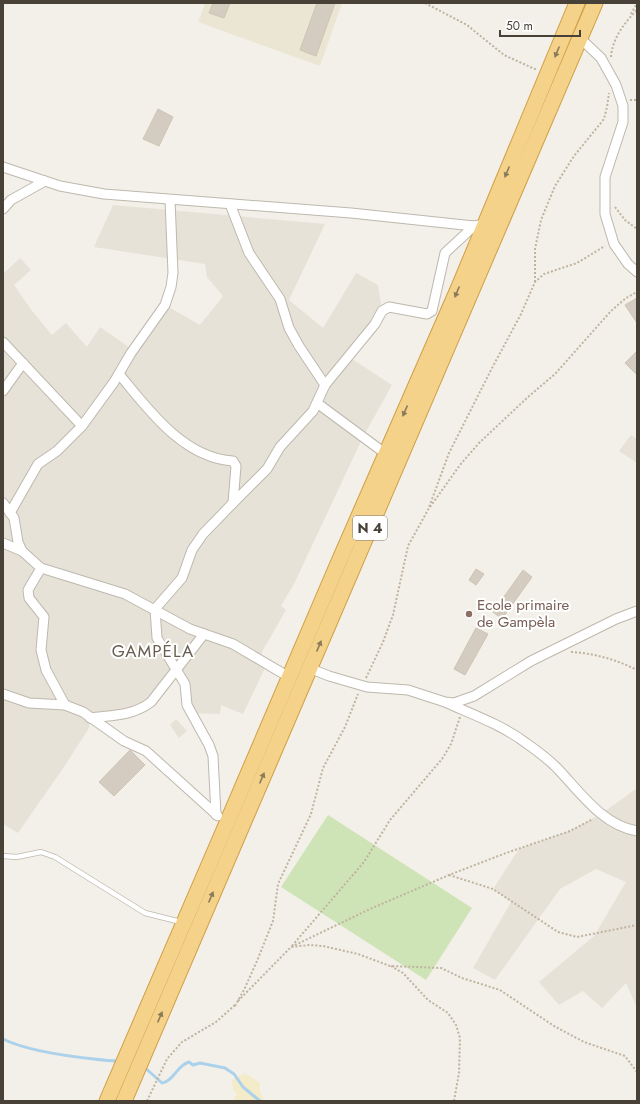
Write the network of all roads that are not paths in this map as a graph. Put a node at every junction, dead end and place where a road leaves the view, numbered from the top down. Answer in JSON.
{"nodes":[{"id":1,"x":578,"y":3,"type":"edge"},
{"id":2,"x":595,"y":3,"type":"edge"},
{"id":3,"x":580,"y":38,"type":"junction"},
{"id":4,"x":3,"y":167,"type":"edge"},
{"id":5,"x":45,"y":181,"type":"junction"},
{"id":6,"x":170,"y":200,"type":"junction"},
{"id":7,"x":230,"y":204,"type":"junction"},
{"id":8,"x":3,"y":209,"type":"edge"},
{"id":9,"x":479,"y":225,"type":"junction"},
{"id":10,"x":637,"y":272,"type":"edge"},
{"id":11,"x":3,"y":342,"type":"edge"},
{"id":12,"x":23,"y":363,"type":"junction"},
{"id":13,"x":119,"y":374,"type":"junction"},
{"id":14,"x":325,"y":385,"type":"junction"},
{"id":15,"x":3,"y":391,"type":"edge"},
{"id":16,"x":316,"y":404,"type":"junction"},
{"id":17,"x":82,"y":426,"type":"junction"},
{"id":18,"x":386,"y":454,"type":"junction"},
{"id":19,"x":3,"y":503,"type":"edge"},
{"id":20,"x":233,"y":503,"type":"junction"},
{"id":21,"x":10,"y":513,"type":"junction"},
{"id":22,"x":3,"y":543,"type":"edge"},
{"id":23,"x":22,"y":551,"type":"junction"},
{"id":24,"x":40,"y":568,"type":"junction"},
{"id":25,"x":155,"y":609,"type":"junction"},
{"id":26,"x":637,"y":611,"type":"edge"},
{"id":27,"x":204,"y":634,"type":"junction"},
{"id":28,"x":176,"y":668,"type":"junction"},
{"id":29,"x":310,"y":668,"type":"junction"},
{"id":30,"x":289,"y":677,"type":"junction"},
{"id":31,"x":3,"y":694,"type":"edge"},
{"id":32,"x":445,"y":702,"type":"junction"},
{"id":33,"x":66,"y":705,"type":"junction"},
{"id":34,"x":90,"y":718,"type":"junction"},
{"id":35,"x":222,"y":819,"type":"junction"},
{"id":36,"x":637,"y":831,"type":"edge"},
{"id":37,"x":3,"y":856,"type":"edge"},
{"id":38,"x":183,"y":923,"type":"junction"},
{"id":39,"x":107,"y":1101,"type":"edge"},
{"id":40,"x":124,"y":1101,"type":"edge"}],
"edges":[{"from":1,"to":9,"type":"highway","number":"N 4","one_way":true},
{"from":2,"to":3,"type":"highway","number":"N 4"},
{"from":3,"to":10,"type":"street"},
{"from":29,"to":3,"type":"highway","number":"N 4","one_way":true},
{"from":4,"to":5,"type":"street"},
{"from":5,"to":6,"type":"street"},
{"from":5,"to":8,"type":"street"},
{"from":6,"to":7,"type":"street"},
{"from":6,"to":13,"type":"street"},
{"from":7,"to":9,"type":"street"},
{"from":7,"to":14,"type":"street"},
{"from":9,"to":14,"type":"street"},
{"from":9,"to":18,"type":"highway","number":"N 4","one_way":true},
{"from":11,"to":12,"type":"street"},
{"from":12,"to":15,"type":"street"},
{"from":12,"to":17,"type":"street"},
{"from":13,"to":17,"type":"street"},
{"from":13,"to":20,"type":"street"},
{"from":14,"to":16,"type":"street"},
{"from":16,"to":18,"type":"street"},
{"from":16,"to":20,"type":"street"},
{"from":17,"to":21,"type":"street"},
{"from":18,"to":30,"type":"highway","number":"N 4"},
{"from":19,"to":21,"type":"street"},
{"from":20,"to":25,"type":"street"},
{"from":21,"to":23,"type":"street"},
{"from":22,"to":23,"type":"street"},
{"from":23,"to":24,"type":"street"},
{"from":24,"to":25,"type":"street"},
{"from":24,"to":33,"type":"street"},
{"from":25,"to":27,"type":"street"},
{"from":25,"to":28,"type":"street"},
{"from":26,"to":32,"type":"street"},
{"from":27,"to":28,"type":"street"},
{"from":27,"to":30,"type":"street"},
{"from":28,"to":34,"type":"street"},
{"from":28,"to":35,"type":"street"},
{"from":29,"to":32,"type":"street"},
{"from":40,"to":29,"type":"highway","number":"N 4","one_way":true},
{"from":30,"to":35,"type":"highway","number":"N 4"},
{"from":31,"to":33,"type":"street"},
{"from":32,"to":36,"type":"street"},
{"from":33,"to":34,"type":"street"},
{"from":34,"to":35,"type":"street"},
{"from":35,"to":38,"type":"highway","number":"N 4"},
{"from":37,"to":38,"type":"lane"},
{"from":38,"to":39,"type":"highway","number":"N 4"}]}
